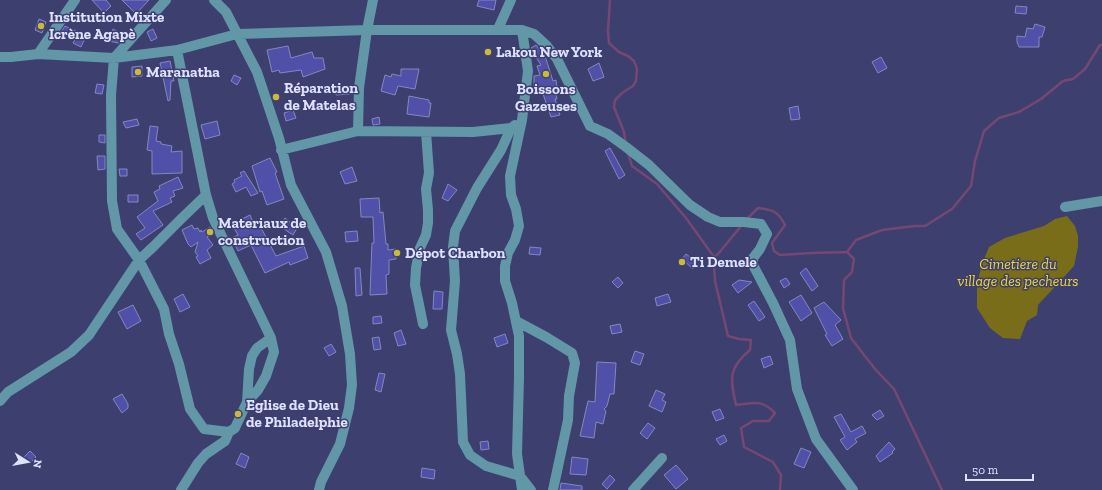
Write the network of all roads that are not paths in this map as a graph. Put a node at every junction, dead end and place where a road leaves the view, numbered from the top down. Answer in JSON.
{"nodes":[{"id":1,"x":75,"y":0,"type":"edge"},
{"id":2,"x":166,"y":0,"type":"edge"},
{"id":3,"x":214,"y":0,"type":"edge"},
{"id":4,"x":373,"y":0,"type":"edge"},
{"id":5,"x":511,"y":0,"type":"edge"},
{"id":6,"x":498,"y":29,"type":"junction"},
{"id":7,"x":367,"y":30,"type":"junction"},
{"id":8,"x":522,"y":30,"type":"junction"},
{"id":9,"x":237,"y":34,"type":"junction"},
{"id":10,"x":177,"y":50,"type":"junction"},
{"id":11,"x":38,"y":54,"type":"junction"},
{"id":12,"x":0,"y":57,"type":"edge"},
{"id":13,"x":114,"y":58,"type":"junction"},
{"id":14,"x":522,"y":120,"type":"junction"},
{"id":15,"x":511,"y":128,"type":"junction"},
{"id":16,"x":358,"y":132,"type":"junction"},
{"id":17,"x":426,"y":132,"type":"junction"},
{"id":18,"x":281,"y":150,"type":"junction"},
{"id":19,"x":206,"y":195,"type":"junction"},
{"id":20,"x":1102,"y":202,"type":"edge"},
{"id":21,"x":1065,"y":207,"type":"dead end"},
{"id":22,"x":139,"y":260,"type":"junction"},
{"id":23,"x":516,"y":322,"type":"junction"},
{"id":24,"x":422,"y":324,"type":"dead end"},
{"id":25,"x":271,"y":338,"type":"junction"},
{"id":26,"x":0,"y":401,"type":"edge"},
{"id":27,"x":247,"y":402,"type":"junction"},
{"id":28,"x":229,"y":432,"type":"junction"},
{"id":29,"x":662,"y":458,"type":"dead end"},
{"id":30,"x":520,"y":476,"type":"junction"},
{"id":31,"x":181,"y":490,"type":"edge"},
{"id":32,"x":319,"y":490,"type":"edge"},
{"id":33,"x":522,"y":490,"type":"edge"},
{"id":34,"x":532,"y":490,"type":"edge"},
{"id":35,"x":553,"y":490,"type":"edge"},
{"id":36,"x":633,"y":490,"type":"edge"},
{"id":37,"x":853,"y":490,"type":"edge"}],
"edges":[{"from":1,"to":11,"type":"street"},
{"from":2,"to":13,"type":"street"},
{"from":3,"to":9,"type":"street"},
{"from":4,"to":7,"type":"street"},
{"from":5,"to":6,"type":"street"},
{"from":6,"to":7,"type":"street"},
{"from":6,"to":8,"type":"street"},
{"from":7,"to":9,"type":"street"},
{"from":7,"to":16,"type":"street"},
{"from":8,"to":14,"type":"street"},
{"from":8,"to":37,"type":"street"},
{"from":9,"to":10,"type":"street"},
{"from":9,"to":18,"type":"street"},
{"from":10,"to":13,"type":"street"},
{"from":10,"to":19,"type":"street"},
{"from":11,"to":12,"type":"street"},
{"from":11,"to":13,"type":"street"},
{"from":13,"to":22,"type":"street"},
{"from":14,"to":15,"type":"street"},
{"from":14,"to":23,"type":"street"},
{"from":15,"to":17,"type":"street"},
{"from":15,"to":30,"type":"street"},
{"from":16,"to":17,"type":"street"},
{"from":16,"to":18,"type":"street"},
{"from":17,"to":24,"type":"street"},
{"from":18,"to":32,"type":"street"},
{"from":19,"to":22,"type":"street"},
{"from":19,"to":25,"type":"street"},
{"from":20,"to":21,"type":"street"},
{"from":22,"to":26,"type":"street"},
{"from":22,"to":28,"type":"street"},
{"from":23,"to":30,"type":"street"},
{"from":23,"to":35,"type":"street"},
{"from":25,"to":27,"type":"street"},
{"from":25,"to":27,"type":"street"},
{"from":27,"to":28,"type":"street"},
{"from":28,"to":31,"type":"street"},
{"from":29,"to":36,"type":"street"},
{"from":30,"to":33,"type":"street"},
{"from":30,"to":34,"type":"street"}]}
